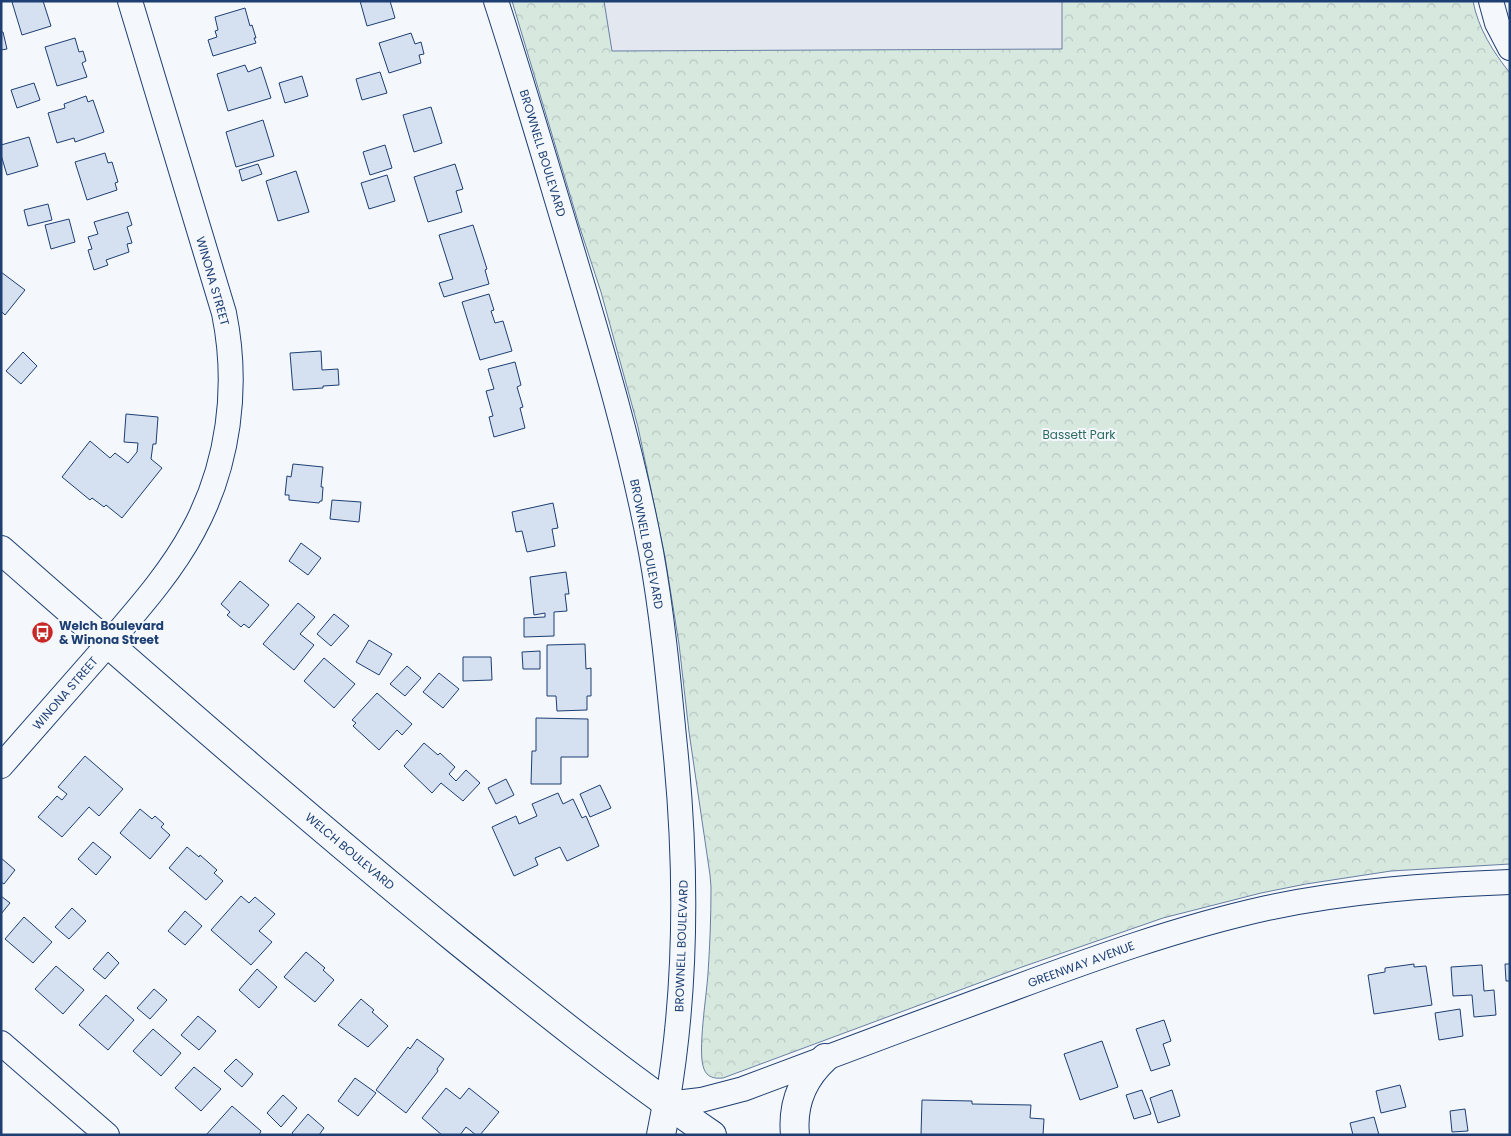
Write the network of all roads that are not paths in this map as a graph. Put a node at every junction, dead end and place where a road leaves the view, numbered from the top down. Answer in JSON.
{"nodes":[{"id":1,"x":130,"y":1,"type":"edge"},
{"id":2,"x":496,"y":1,"type":"edge"},
{"id":3,"x":1491,"y":1,"type":"edge"},
{"id":4,"x":1510,"y":48,"type":"edge"},
{"id":5,"x":1,"y":550,"type":"edge"},
{"id":6,"x":109,"y":643,"type":"junction"},
{"id":7,"x":1,"y":766,"type":"edge"},
{"id":8,"x":1510,"y":882,"type":"edge"},
{"id":9,"x":1,"y":1042,"type":"edge"},
{"id":10,"x":825,"y":1058,"type":"junction"},
{"id":11,"x":667,"y":1104,"type":"junction"},
{"id":12,"x":107,"y":1135,"type":"edge"},
{"id":13,"x":661,"y":1135,"type":"edge"},
{"id":14,"x":712,"y":1135,"type":"edge"},
{"id":15,"x":795,"y":1135,"type":"edge"}],
"edges":[{"from":1,"to":6,"type":"street","name":"WINONA STREET"},
{"from":2,"to":11,"type":"street","name":"BROWNELL BOULEVARD"},
{"from":3,"to":4,"type":"street"},
{"from":5,"to":6,"type":"main road","name":"WELCH BOULEVARD"},
{"from":6,"to":7,"type":"street","name":"WINONA STREET"},
{"from":6,"to":11,"type":"main road","name":"WELCH BOULEVARD"},
{"from":8,"to":10,"type":"street","name":"GREENWAY AVENUE"},
{"from":9,"to":12,"type":"street"},
{"from":10,"to":11,"type":"street","name":"GREENWAY AVENUE"},
{"from":10,"to":15,"type":"main road"},
{"from":11,"to":13,"type":"main road"},
{"from":11,"to":14,"type":"main road","name":"WELCH BOULEVARD"}]}
